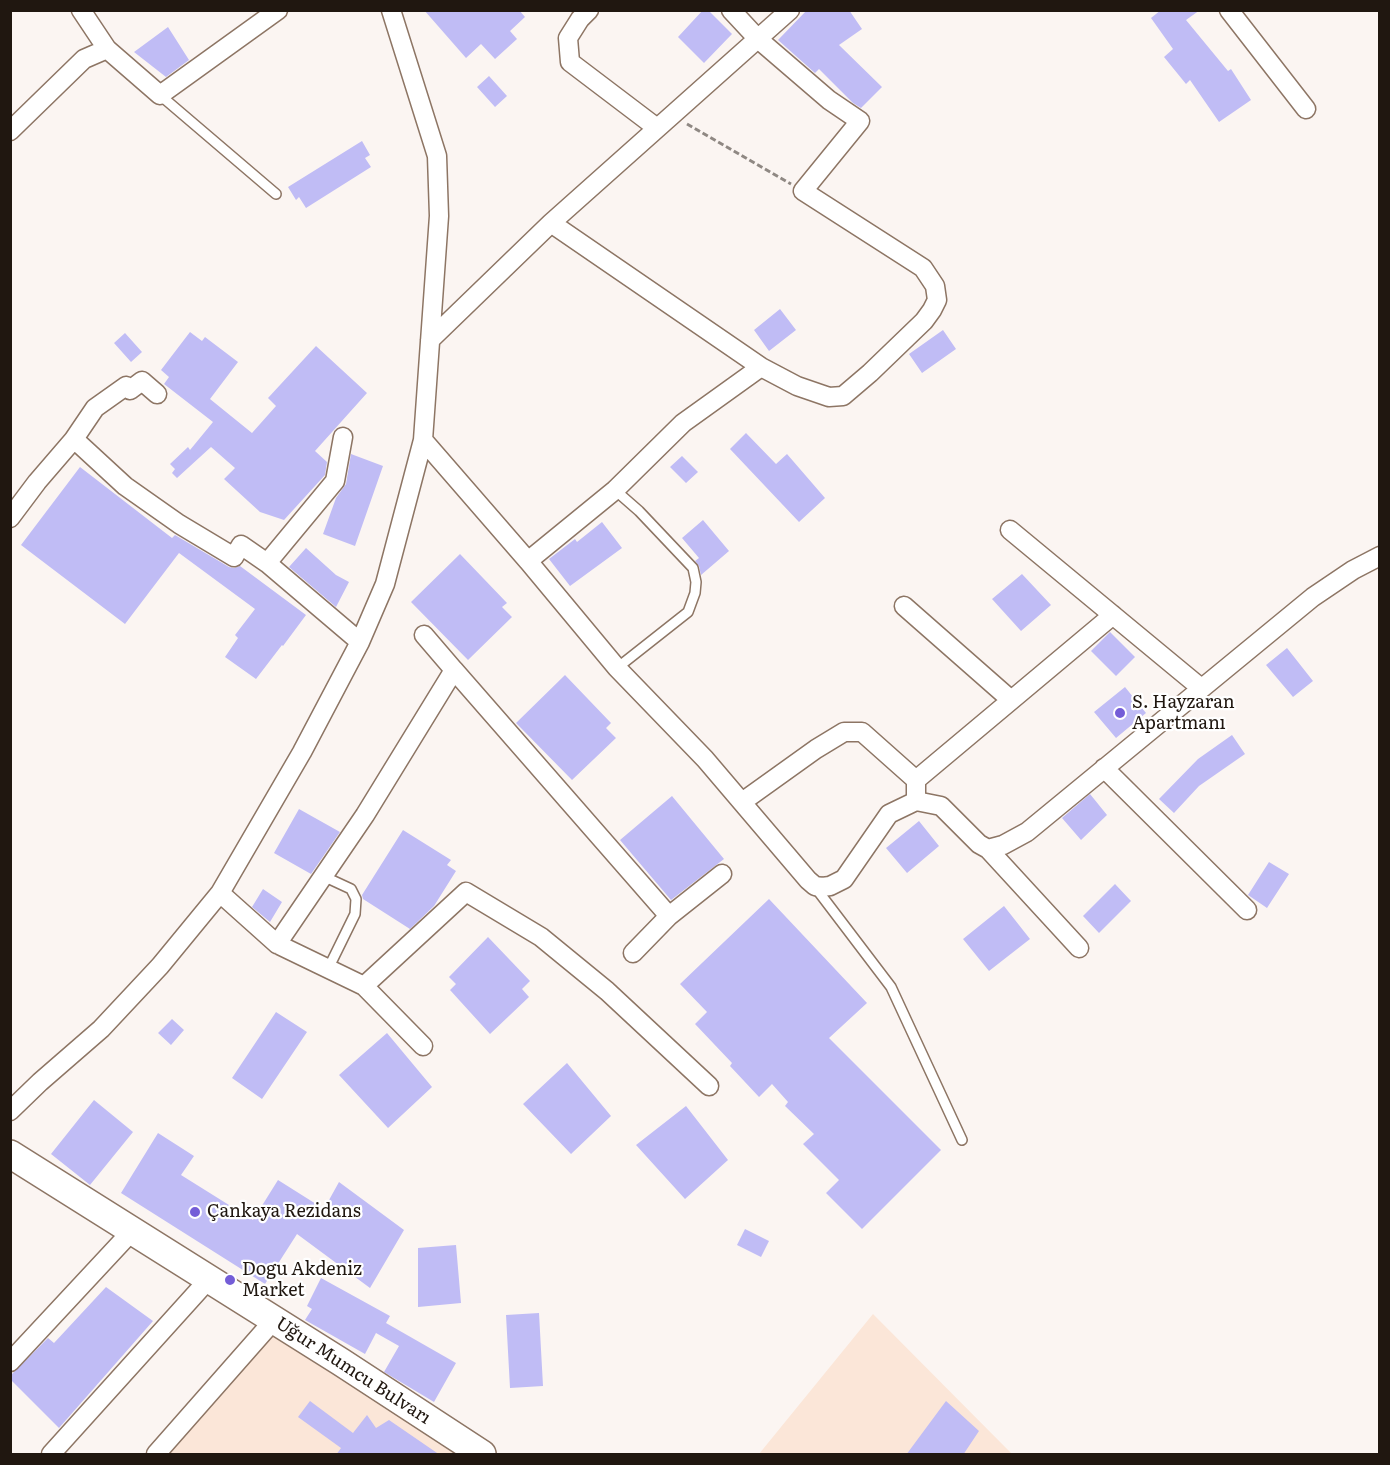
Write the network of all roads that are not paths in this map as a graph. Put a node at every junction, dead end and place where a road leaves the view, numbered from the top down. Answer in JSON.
{"nodes":[{"id":1,"x":81,"y":10,"type":"edge"},
{"id":2,"x":278,"y":10,"type":"edge"},
{"id":3,"x":391,"y":10,"type":"edge"},
{"id":4,"x":590,"y":10,"type":"edge"},
{"id":5,"x":731,"y":10,"type":"edge"},
{"id":6,"x":790,"y":10,"type":"edge"},
{"id":7,"x":1229,"y":10,"type":"edge"},
{"id":8,"x":758,"y":39,"type":"junction"},
{"id":9,"x":106,"y":49,"type":"junction"},
{"id":10,"x":160,"y":95,"type":"junction"},
{"id":11,"x":1306,"y":109,"type":"dead end"},
{"id":12,"x":657,"y":128,"type":"junction"},
{"id":13,"x":10,"y":131,"type":"edge"},
{"id":14,"x":276,"y":194,"type":"dead end"},
{"id":15,"x":551,"y":223,"type":"junction"},
{"id":16,"x":430,"y":340,"type":"junction"},
{"id":17,"x":761,"y":367,"type":"junction"},
{"id":18,"x":157,"y":394,"type":"dead end"},
{"id":19,"x":343,"y":437,"type":"dead end"},
{"id":20,"x":74,"y":439,"type":"junction"},
{"id":21,"x":423,"y":440,"type":"junction"},
{"id":22,"x":615,"y":490,"type":"junction"},
{"id":23,"x":10,"y":518,"type":"edge"},
{"id":24,"x":1010,"y":530,"type":"dead end"},
{"id":25,"x":1379,"y":555,"type":"edge"},
{"id":26,"x":528,"y":561,"type":"junction"},
{"id":27,"x":267,"y":563,"type":"junction"},
{"id":28,"x":904,"y":606,"type":"dead end"},
{"id":29,"x":1113,"y":615,"type":"junction"},
{"id":30,"x":424,"y":634,"type":"dead end"},
{"id":31,"x":360,"y":642,"type":"junction"},
{"id":32,"x":617,"y":668,"type":"junction"},
{"id":33,"x":454,"y":670,"type":"junction"},
{"id":34,"x":1201,"y":688,"type":"junction"},
{"id":35,"x":1011,"y":700,"type":"junction"},
{"id":36,"x":1104,"y":768,"type":"junction"},
{"id":37,"x":916,"y":780,"type":"junction"},
{"id":38,"x":916,"y":801,"type":"junction"},
{"id":39,"x":742,"y":802,"type":"junction"},
{"id":40,"x":988,"y":849,"type":"junction"},
{"id":41,"x":722,"y":874,"type":"dead end"},
{"id":42,"x":323,"y":876,"type":"junction"},
{"id":43,"x":815,"y":886,"type":"junction"},
{"id":44,"x":220,"y":892,"type":"junction"},
{"id":45,"x":1247,"y":909,"type":"dead end"},
{"id":46,"x":669,"y":916,"type":"junction"},
{"id":47,"x":277,"y":944,"type":"junction"},
{"id":48,"x":1079,"y":948,"type":"dead end"},
{"id":49,"x":633,"y":953,"type":"dead end"},
{"id":50,"x":328,"y":969,"type":"junction"},
{"id":51,"x":364,"y":986,"type":"junction"},
{"id":52,"x":423,"y":1046,"type":"dead end"},
{"id":53,"x":709,"y":1086,"type":"dead end"},
{"id":54,"x":10,"y":1111,"type":"edge"},
{"id":55,"x":962,"y":1140,"type":"dead end"},
{"id":56,"x":10,"y":1154,"type":"edge"},
{"id":57,"x":132,"y":1231,"type":"junction"},
{"id":58,"x":209,"y":1279,"type":"junction"},
{"id":59,"x":274,"y":1320,"type":"junction"},
{"id":60,"x":10,"y":1362,"type":"edge"},
{"id":61,"x":51,"y":1455,"type":"edge"},
{"id":62,"x":156,"y":1455,"type":"edge"},
{"id":63,"x":482,"y":1455,"type":"edge"}],
"edges":[{"from":1,"to":9,"type":"street"},
{"from":2,"to":10,"type":"street"},
{"from":3,"to":16,"type":"street"},
{"from":4,"to":12,"type":"street"},
{"from":5,"to":8,"type":"street"},
{"from":6,"to":8,"type":"street"},
{"from":7,"to":11,"type":"street"},
{"from":8,"to":12,"type":"street"},
{"from":8,"to":17,"type":"street"},
{"from":9,"to":10,"type":"street"},
{"from":9,"to":13,"type":"street"},
{"from":10,"to":14,"type":"lane"},
{"from":12,"to":15,"type":"street"},
{"from":15,"to":16,"type":"street"},
{"from":15,"to":17,"type":"street"},
{"from":16,"to":21,"type":"street"},
{"from":17,"to":22,"type":"street"},
{"from":18,"to":20,"type":"street"},
{"from":19,"to":27,"type":"street"},
{"from":20,"to":23,"type":"street"},
{"from":20,"to":27,"type":"street"},
{"from":21,"to":26,"type":"street"},
{"from":21,"to":31,"type":"street"},
{"from":22,"to":26,"type":"street"},
{"from":22,"to":32,"type":"lane"},
{"from":24,"to":29,"type":"street"},
{"from":25,"to":34,"type":"street"},
{"from":26,"to":32,"type":"street"},
{"from":27,"to":31,"type":"street"},
{"from":28,"to":35,"type":"street"},
{"from":29,"to":34,"type":"street"},
{"from":29,"to":35,"type":"street"},
{"from":30,"to":33,"type":"street"},
{"from":31,"to":44,"type":"street"},
{"from":32,"to":39,"type":"street"},
{"from":33,"to":42,"type":"street"},
{"from":33,"to":46,"type":"street"},
{"from":34,"to":36,"type":"street"},
{"from":35,"to":37,"type":"street"},
{"from":36,"to":40,"type":"street"},
{"from":36,"to":45,"type":"street"},
{"from":37,"to":38,"type":"street"},
{"from":37,"to":39,"type":"street"},
{"from":38,"to":40,"type":"street"},
{"from":38,"to":43,"type":"street"},
{"from":39,"to":43,"type":"street"},
{"from":40,"to":48,"type":"street"},
{"from":41,"to":46,"type":"street"},
{"from":42,"to":47,"type":"street"},
{"from":42,"to":50,"type":"lane"},
{"from":43,"to":55,"type":"lane"},
{"from":44,"to":47,"type":"street"},
{"from":44,"to":54,"type":"street"},
{"from":46,"to":49,"type":"street"},
{"from":47,"to":50,"type":"street"},
{"from":50,"to":51,"type":"street"},
{"from":51,"to":52,"type":"street"},
{"from":51,"to":53,"type":"street"},
{"from":56,"to":57,"type":"street","name":"Uğur Mumcu Bulvarı"},
{"from":57,"to":58,"type":"street","name":"Uğur Mumcu Bulvarı"},
{"from":57,"to":60,"type":"street"},
{"from":58,"to":59,"type":"street","name":"Uğur Mumcu Bulvarı"},
{"from":58,"to":61,"type":"street"},
{"from":59,"to":62,"type":"street"},
{"from":59,"to":63,"type":"street","name":"Uğur Mumcu Bulvarı"}]}
